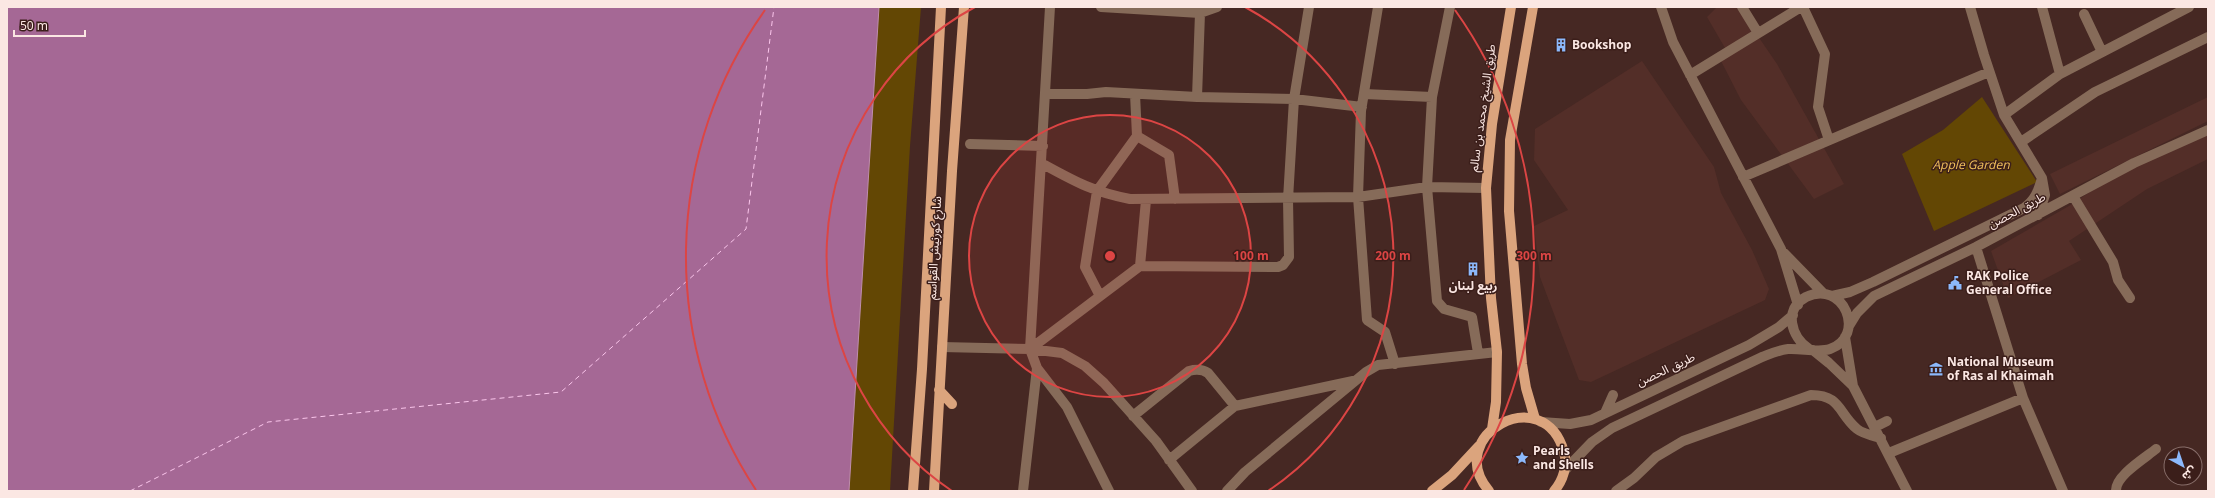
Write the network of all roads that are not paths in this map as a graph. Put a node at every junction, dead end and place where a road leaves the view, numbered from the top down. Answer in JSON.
{"nodes":[{"id":1,"x":942,"y":7,"type":"edge"},
{"id":2,"x":964,"y":7,"type":"edge"},
{"id":3,"x":1050,"y":7,"type":"edge"},
{"id":4,"x":1101,"y":7,"type":"edge"},
{"id":5,"x":1218,"y":7,"type":"edge"},
{"id":6,"x":1309,"y":7,"type":"edge"},
{"id":7,"x":1378,"y":7,"type":"edge"},
{"id":8,"x":1450,"y":7,"type":"edge"},
{"id":9,"x":1511,"y":7,"type":"edge"},
{"id":10,"x":1533,"y":7,"type":"edge"},
{"id":11,"x":1661,"y":7,"type":"edge"},
{"id":12,"x":1742,"y":7,"type":"edge"},
{"id":13,"x":1802,"y":7,"type":"edge"},
{"id":14,"x":1970,"y":7,"type":"edge"},
{"id":15,"x":2042,"y":7,"type":"edge"},
{"id":16,"x":2189,"y":7,"type":"edge"},
{"id":17,"x":1200,"y":13,"type":"junction"},
{"id":18,"x":2084,"y":14,"type":"dead end"},
{"id":19,"x":1758,"y":33,"type":"junction"},
{"id":20,"x":2208,"y":37,"type":"edge"},
{"id":21,"x":2102,"y":52,"type":"junction"},
{"id":22,"x":1989,"y":72,"type":"junction"},
{"id":23,"x":1690,"y":74,"type":"junction"},
{"id":24,"x":2060,"y":74,"type":"junction"},
{"id":25,"x":1045,"y":94,"type":"junction"},
{"id":26,"x":1135,"y":94,"type":"junction"},
{"id":27,"x":1364,"y":94,"type":"junction"},
{"id":28,"x":1197,"y":97,"type":"junction"},
{"id":29,"x":1432,"y":97,"type":"junction"},
{"id":30,"x":1294,"y":99,"type":"junction"},
{"id":31,"x":1362,"y":107,"type":"junction"},
{"id":32,"x":2004,"y":114,"type":"junction"},
{"id":33,"x":2208,"y":130,"type":"edge"},
{"id":34,"x":1137,"y":136,"type":"junction"},
{"id":35,"x":1830,"y":140,"type":"junction"},
{"id":36,"x":2021,"y":142,"type":"junction"},
{"id":37,"x":970,"y":144,"type":"dead end"},
{"id":38,"x":1042,"y":146,"type":"junction"},
{"id":39,"x":1041,"y":163,"type":"junction"},
{"id":40,"x":1743,"y":177,"type":"junction"},
{"id":41,"x":2042,"y":178,"type":"junction"},
{"id":42,"x":1427,"y":187,"type":"junction"},
{"id":43,"x":1486,"y":188,"type":"junction"},
{"id":44,"x":1097,"y":191,"type":"junction"},
{"id":45,"x":2074,"y":196,"type":"junction"},
{"id":46,"x":1358,"y":197,"type":"junction"},
{"id":47,"x":1175,"y":199,"type":"junction"},
{"id":48,"x":1288,"y":199,"type":"junction"},
{"id":49,"x":1146,"y":200,"type":"junction"},
{"id":50,"x":2038,"y":215,"type":"junction"},
{"id":51,"x":1976,"y":247,"type":"junction"},
{"id":52,"x":1781,"y":249,"type":"junction"},
{"id":53,"x":1140,"y":266,"type":"junction"},
{"id":54,"x":1827,"y":295,"type":"junction"},
{"id":55,"x":1100,"y":296,"type":"junction"},
{"id":56,"x":2130,"y":298,"type":"dead end"},
{"id":57,"x":1798,"y":305,"type":"junction"},
{"id":58,"x":1792,"y":315,"type":"junction"},
{"id":59,"x":1847,"y":333,"type":"junction"},
{"id":60,"x":942,"y":347,"type":"junction"},
{"id":61,"x":1030,"y":349,"type":"junction"},
{"id":62,"x":1810,"y":349,"type":"junction"},
{"id":63,"x":1497,"y":352,"type":"junction"},
{"id":64,"x":1478,"y":353,"type":"junction"},
{"id":65,"x":1395,"y":364,"type":"junction"},
{"id":66,"x":1037,"y":368,"type":"junction"},
{"id":67,"x":1355,"y":380,"type":"junction"},
{"id":68,"x":1853,"y":386,"type":"junction"},
{"id":69,"x":939,"y":390,"type":"junction"},
{"id":70,"x":1613,"y":395,"type":"dead end"},
{"id":71,"x":2023,"y":398,"type":"junction"},
{"id":72,"x":952,"y":404,"type":"dead end"},
{"id":73,"x":1235,"y":406,"type":"junction"},
{"id":74,"x":1605,"y":413,"type":"junction"},
{"id":75,"x":1134,"y":416,"type":"junction"},
{"id":76,"x":1538,"y":420,"type":"junction"},
{"id":77,"x":1887,"y":421,"type":"dead end"},
{"id":78,"x":1875,"y":427,"type":"junction"},
{"id":79,"x":1492,"y":429,"type":"junction"},
{"id":80,"x":1881,"y":438,"type":"junction"},
{"id":81,"x":1481,"y":444,"type":"junction"},
{"id":82,"x":2156,"y":449,"type":"dead end"},
{"id":83,"x":1889,"y":453,"type":"junction"},
{"id":84,"x":1168,"y":460,"type":"junction"},
{"id":85,"x":1565,"y":470,"type":"junction"},
{"id":86,"x":913,"y":491,"type":"edge"},
{"id":87,"x":934,"y":491,"type":"edge"},
{"id":88,"x":1023,"y":491,"type":"edge"},
{"id":89,"x":1109,"y":491,"type":"edge"},
{"id":90,"x":1192,"y":491,"type":"edge"},
{"id":91,"x":1227,"y":491,"type":"edge"},
{"id":92,"x":1432,"y":491,"type":"edge"},
{"id":93,"x":1489,"y":491,"type":"edge"},
{"id":94,"x":1554,"y":491,"type":"edge"},
{"id":95,"x":1616,"y":491,"type":"edge"},
{"id":96,"x":1907,"y":491,"type":"edge"},
{"id":97,"x":2063,"y":491,"type":"edge"},
{"id":98,"x":2116,"y":491,"type":"edge"}],
"edges":[{"from":1,"to":86,"type":"main road","name":"شارع كورنيش القواسم"},
{"from":2,"to":60,"type":"main road","name":"شارع كورنيش القواسم"},
{"from":3,"to":25,"type":"street"},
{"from":4,"to":17,"type":"street"},
{"from":5,"to":17,"type":"street"},
{"from":6,"to":30,"type":"street"},
{"from":7,"to":27,"type":"street"},
{"from":8,"to":29,"type":"street"},
{"from":9,"to":43,"type":"main road","name":"طريق الشيخ محمد بن سالم"},
{"from":10,"to":76,"type":"main road"},
{"from":11,"to":23,"type":"street"},
{"from":12,"to":19,"type":"street"},
{"from":13,"to":19,"type":"street"},
{"from":13,"to":35,"type":"street"},
{"from":14,"to":22,"type":"street"},
{"from":15,"to":24,"type":"street"},
{"from":16,"to":21,"type":"street"},
{"from":17,"to":28,"type":"street"},
{"from":18,"to":21,"type":"street"},
{"from":19,"to":23,"type":"street"},
{"from":20,"to":36,"type":"street"},
{"from":21,"to":24,"type":"street"},
{"from":22,"to":32,"type":"street"},
{"from":22,"to":35,"type":"street"},
{"from":23,"to":40,"type":"street"},
{"from":24,"to":32,"type":"street"},
{"from":25,"to":26,"type":"street"},
{"from":25,"to":38,"type":"street"},
{"from":26,"to":28,"type":"street"},
{"from":26,"to":34,"type":"street"},
{"from":27,"to":29,"type":"street"},
{"from":27,"to":31,"type":"street"},
{"from":28,"to":30,"type":"street"},
{"from":29,"to":42,"type":"street"},
{"from":30,"to":31,"type":"street"},
{"from":30,"to":48,"type":"street"},
{"from":31,"to":46,"type":"street"},
{"from":32,"to":36,"type":"street"},
{"from":33,"to":45,"type":"street","name":"طريق الحصن"},
{"from":34,"to":44,"type":"street"},
{"from":34,"to":47,"type":"street"},
{"from":35,"to":40,"type":"street"},
{"from":36,"to":41,"type":"street"},
{"from":37,"to":38,"type":"street"},
{"from":38,"to":39,"type":"street"},
{"from":39,"to":44,"type":"street"},
{"from":39,"to":61,"type":"street"},
{"from":40,"to":52,"type":"street"},
{"from":41,"to":50,"type":"street"},
{"from":41,"to":54,"type":"street","name":"طريق الحصن"},
{"from":42,"to":43,"type":"street"},
{"from":42,"to":46,"type":"street"},
{"from":42,"to":64,"type":"street"},
{"from":43,"to":63,"type":"main road","name":"طريق الشيخ محمد بن سالم"},
{"from":44,"to":49,"type":"street"},
{"from":44,"to":55,"type":"street"},
{"from":45,"to":50,"type":"street","name":"طريق الحصن"},
{"from":45,"to":56,"type":"street"},
{"from":46,"to":48,"type":"street"},
{"from":46,"to":65,"type":"street"},
{"from":47,"to":48,"type":"street"},
{"from":47,"to":49,"type":"street"},
{"from":48,"to":53,"type":"street"},
{"from":49,"to":53,"type":"street"},
{"from":50,"to":51,"type":"street","name":"طريق الحصن"},
{"from":51,"to":59,"type":"street","name":"طريق الحصن"},
{"from":51,"to":71,"type":"street"},
{"from":52,"to":54,"type":"street"},
{"from":52,"to":57,"type":"street"},
{"from":53,"to":55,"type":"street"},
{"from":54,"to":57,"type":"street"},
{"from":54,"to":59,"type":"street"},
{"from":55,"to":61,"type":"street"},
{"from":57,"to":58,"type":"street"},
{"from":58,"to":62,"type":"street"},
{"from":58,"to":74,"type":"street","name":"طريق الحصن"},
{"from":59,"to":62,"type":"street"},
{"from":59,"to":68,"type":"street"},
{"from":60,"to":61,"type":"street"},
{"from":60,"to":69,"type":"main road","name":"شارع كورنيش القواسم"},
{"from":61,"to":66,"type":"street"},
{"from":61,"to":75,"type":"street"},
{"from":62,"to":68,"type":"street"},
{"from":62,"to":85,"type":"street"},
{"from":63,"to":64,"type":"street"},
{"from":63,"to":79,"type":"main road","name":"طريق الشيخ محمد بن سالم"},
{"from":64,"to":65,"type":"street"},
{"from":65,"to":67,"type":"street"},
{"from":66,"to":88,"type":"street"},
{"from":66,"to":89,"type":"street"},
{"from":67,"to":73,"type":"street"},
{"from":67,"to":91,"type":"street"},
{"from":68,"to":78,"type":"street"},
{"from":69,"to":72,"type":"main road"},
{"from":69,"to":87,"type":"main road","name":"شارع كورنيش القواسم"},
{"from":70,"to":74,"type":"street"},
{"from":71,"to":83,"type":"street"},
{"from":71,"to":97,"type":"street"},
{"from":73,"to":75,"type":"street"},
{"from":73,"to":84,"type":"street"},
{"from":74,"to":76,"type":"street","name":"طريق الحصن"},
{"from":75,"to":84,"type":"street"},
{"from":76,"to":79,"type":"main road"},
{"from":76,"to":85,"type":"main road"},
{"from":77,"to":78,"type":"street"},
{"from":78,"to":80,"type":"street"},
{"from":79,"to":81,"type":"main road"},
{"from":80,"to":83,"type":"street"},
{"from":80,"to":95,"type":"street"},
{"from":81,"to":92,"type":"main road"},
{"from":81,"to":93,"type":"main road"},
{"from":82,"to":98,"type":"street"},
{"from":83,"to":96,"type":"street"},
{"from":84,"to":90,"type":"street"},
{"from":85,"to":94,"type":"main road"}]}
